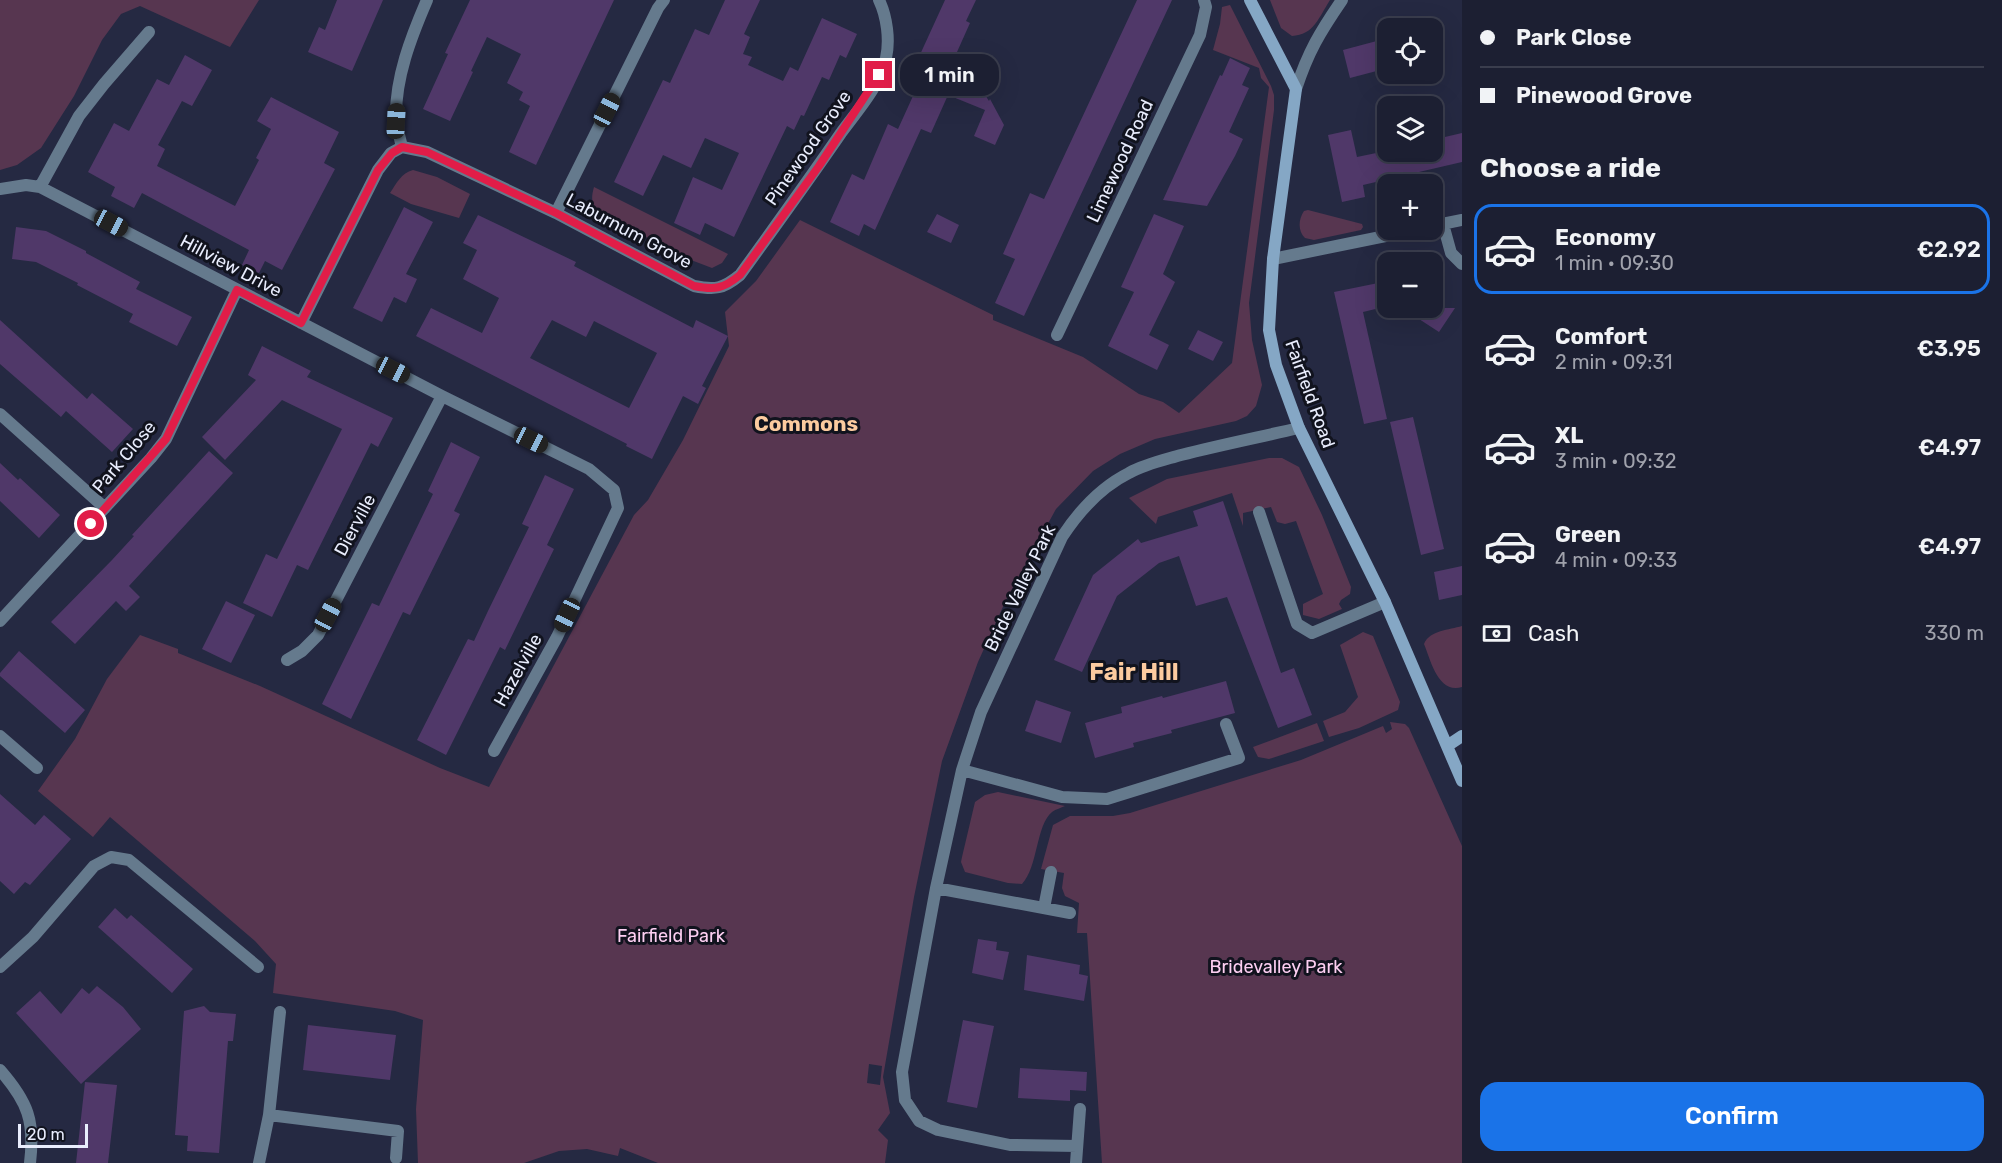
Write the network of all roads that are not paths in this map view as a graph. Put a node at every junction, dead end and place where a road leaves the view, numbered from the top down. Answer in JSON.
{"nodes":[{"id":1,"x":427,"y":0,"type":"edge"},
{"id":2,"x":664,"y":0,"type":"edge"},
{"id":3,"x":879,"y":0,"type":"edge"},
{"id":4,"x":1204,"y":0,"type":"edge"},
{"id":5,"x":1250,"y":0,"type":"edge"},
{"id":6,"x":1342,"y":0,"type":"edge"},
{"id":7,"x":149,"y":32,"type":"dead end"},
{"id":8,"x":1296,"y":90,"type":"junction"},
{"id":9,"x":402,"y":147,"type":"junction"},
{"id":10,"x":40,"y":187,"type":"junction"},
{"id":11,"x":0,"y":189,"type":"edge"},
{"id":12,"x":556,"y":213,"type":"junction"},
{"id":13,"x":1462,"y":220,"type":"edge"},
{"id":14,"x":1443,"y":224,"type":"edge"},
{"id":15,"x":1443,"y":236,"type":"edge"},
{"id":16,"x":1377,"y":238,"type":"edge"},
{"id":17,"x":1273,"y":259,"type":"junction"},
{"id":18,"x":1462,"y":264,"type":"edge"},
{"id":19,"x":740,"y":275,"type":"joint"},
{"id":20,"x":237,"y":290,"type":"junction"},
{"id":21,"x":301,"y":323,"type":"junction"},
{"id":22,"x":1057,"y":334,"type":"dead end"},
{"id":23,"x":442,"y":396,"type":"junction"},
{"id":24,"x":0,"y":414,"type":"edge"},
{"id":25,"x":1299,"y":428,"type":"junction"},
{"id":26,"x":105,"y":508,"type":"junction"},
{"id":27,"x":618,"y":508,"type":"joint"},
{"id":28,"x":1259,"y":512,"type":"dead end"},
{"id":29,"x":1385,"y":602,"type":"junction"},
{"id":30,"x":0,"y":621,"type":"edge"},
{"id":31,"x":288,"y":660,"type":"dead end"},
{"id":32,"x":1226,"y":723,"type":"dead end"},
{"id":33,"x":0,"y":736,"type":"edge"},
{"id":34,"x":1462,"y":736,"type":"edge"},
{"id":35,"x":1447,"y":746,"type":"junction"},
{"id":36,"x":494,"y":751,"type":"dead end"},
{"id":37,"x":37,"y":768,"type":"dead end"},
{"id":38,"x":962,"y":770,"type":"junction"},
{"id":39,"x":1462,"y":781,"type":"edge"},
{"id":40,"x":1052,"y":872,"type":"dead end"},
{"id":41,"x":936,"y":888,"type":"junction"},
{"id":42,"x":1044,"y":908,"type":"junction"},
{"id":43,"x":1070,"y":913,"type":"dead end"},
{"id":44,"x":0,"y":967,"type":"edge"},
{"id":45,"x":258,"y":967,"type":"dead end"},
{"id":46,"x":280,"y":1012,"type":"dead end"},
{"id":47,"x":0,"y":1070,"type":"edge"},
{"id":48,"x":1080,"y":1109,"type":"dead end"},
{"id":49,"x":269,"y":1116,"type":"junction"},
{"id":50,"x":1077,"y":1146,"type":"junction"},
{"id":51,"x":396,"y":1158,"type":"dead end"},
{"id":52,"x":30,"y":1163,"type":"edge"},
{"id":53,"x":259,"y":1163,"type":"edge"},
{"id":54,"x":1076,"y":1163,"type":"edge"}],
"edges":[{"from":1,"to":9,"type":"street"},
{"from":2,"to":12,"type":"street"},
{"from":3,"to":19,"type":"street","name":"Pinewood Grove"},
{"from":4,"to":22,"type":"street","name":"Limewood Road"},
{"from":5,"to":8,"type":"street"},
{"from":6,"to":8,"type":"street"},
{"from":7,"to":10,"type":"street"},
{"from":8,"to":17,"type":"street","name":"Fairfield Road"},
{"from":9,"to":12,"type":"street","name":"Laburnum Grove"},
{"from":9,"to":21,"type":"street"},
{"from":10,"to":11,"type":"street","name":"Hillview Drive"},
{"from":10,"to":20,"type":"street","name":"Hillview Drive"},
{"from":12,"to":19,"type":"street","name":"Laburnum Grove"},
{"from":13,"to":14,"type":"street"},
{"from":15,"to":18,"type":"street"},
{"from":16,"to":17,"type":"street"},
{"from":17,"to":25,"type":"street","name":"Fairfield Road"},
{"from":20,"to":21,"type":"street","name":"Hillview Drive"},
{"from":20,"to":26,"type":"street","name":"Park Close"},
{"from":21,"to":23,"type":"street","name":"Hillview Drive"},
{"from":23,"to":27,"type":"street","name":"Hillview Drive"},
{"from":23,"to":31,"type":"street","name":"Dierville"},
{"from":24,"to":26,"type":"street"},
{"from":25,"to":29,"type":"street","name":"Fairfield Road"},
{"from":25,"to":38,"type":"street","name":"Bride Valley Park"},
{"from":26,"to":30,"type":"street","name":"Park Close"},
{"from":27,"to":36,"type":"street","name":"Hazelville"},
{"from":28,"to":29,"type":"street"},
{"from":29,"to":35,"type":"street","name":"Fairfield Road"},
{"from":32,"to":38,"type":"street"},
{"from":33,"to":37,"type":"street"},
{"from":34,"to":35,"type":"street"},
{"from":35,"to":39,"type":"street","name":"Fairfield Road"},
{"from":38,"to":41,"type":"street","name":"Bride Valley Park"},
{"from":40,"to":42,"type":"street"},
{"from":41,"to":42,"type":"street"},
{"from":41,"to":50,"type":"street","name":"Bride Valley Park"},
{"from":42,"to":43,"type":"street"},
{"from":44,"to":45,"type":"street"},
{"from":46,"to":49,"type":"street"},
{"from":47,"to":52,"type":"street"},
{"from":48,"to":50,"type":"street"},
{"from":49,"to":51,"type":"street"},
{"from":49,"to":53,"type":"street"},
{"from":50,"to":54,"type":"street"}]}
